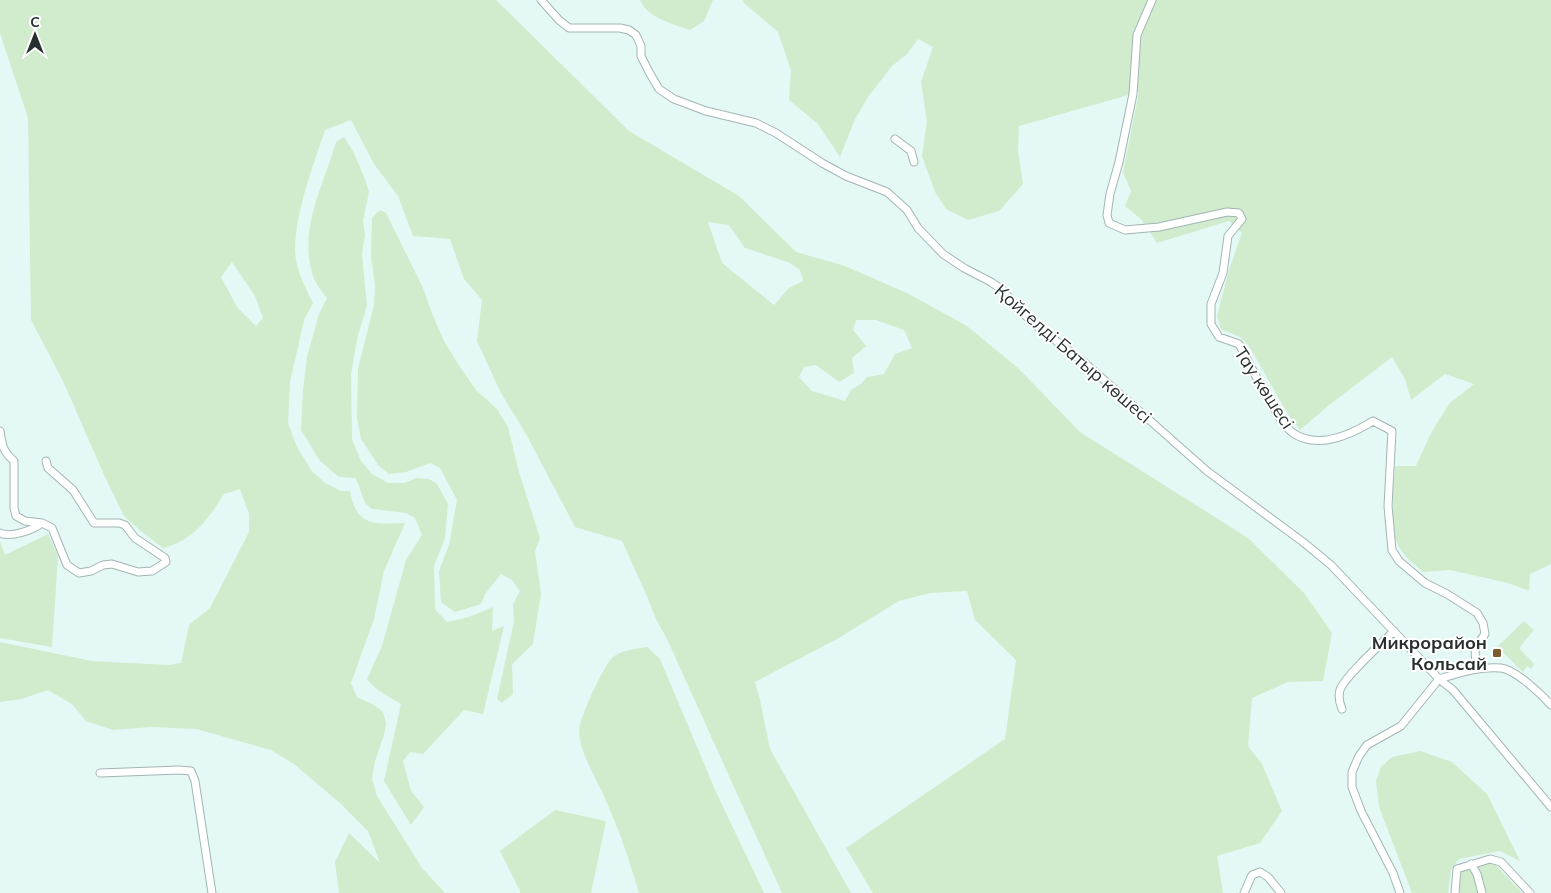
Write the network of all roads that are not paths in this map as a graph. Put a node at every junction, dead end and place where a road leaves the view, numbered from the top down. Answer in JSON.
{"nodes":[{"id":1,"x":541,"y":0,"type":"edge"},
{"id":2,"x":1152,"y":0,"type":"edge"},
{"id":3,"x":895,"y":139,"type":"dead end"},
{"id":4,"x":914,"y":162,"type":"dead end"},
{"id":5,"x":0,"y":431,"type":"edge"},
{"id":6,"x":46,"y":460,"type":"dead end"},
{"id":7,"x":42,"y":523,"type":"junction"},
{"id":8,"x":0,"y":533,"type":"edge"},
{"id":9,"x":1394,"y":631,"type":"junction"},
{"id":10,"x":1478,"y":668,"type":"junction"},
{"id":11,"x":1439,"y":678,"type":"junction"},
{"id":12,"x":1551,"y":705,"type":"edge"},
{"id":13,"x":1342,"y":709,"type":"dead end"},
{"id":14,"x":100,"y":773,"type":"dead end"},
{"id":15,"x":1551,"y":807,"type":"edge"},
{"id":16,"x":1471,"y":864,"type":"junction"},
{"id":17,"x":212,"y":893,"type":"edge"},
{"id":18,"x":1244,"y":893,"type":"edge"},
{"id":19,"x":1281,"y":893,"type":"edge"},
{"id":20,"x":1400,"y":893,"type":"edge"},
{"id":21,"x":1455,"y":893,"type":"edge"},
{"id":22,"x":1482,"y":893,"type":"edge"},
{"id":23,"x":1530,"y":893,"type":"edge"}],
"edges":[{"from":1,"to":9,"type":"street","name":"Қойгелді Батыр көшесі"},
{"from":2,"to":10,"type":"street","name":"Тау көшесі"},
{"from":3,"to":4,"type":"street"},
{"from":5,"to":7,"type":"street"},
{"from":6,"to":7,"type":"street"},
{"from":7,"to":8,"type":"street"},
{"from":9,"to":11,"type":"street","name":"Қойгелді Батыр көшесі"},
{"from":9,"to":13,"type":"street"},
{"from":10,"to":11,"type":"street"},
{"from":10,"to":12,"type":"street"},
{"from":11,"to":15,"type":"street","name":"Қойгелді Батыр көшесі"},
{"from":11,"to":20,"type":"street"},
{"from":14,"to":17,"type":"street"},
{"from":16,"to":21,"type":"street"},
{"from":16,"to":22,"type":"street"},
{"from":16,"to":23,"type":"street"},
{"from":18,"to":19,"type":"street"}]}
